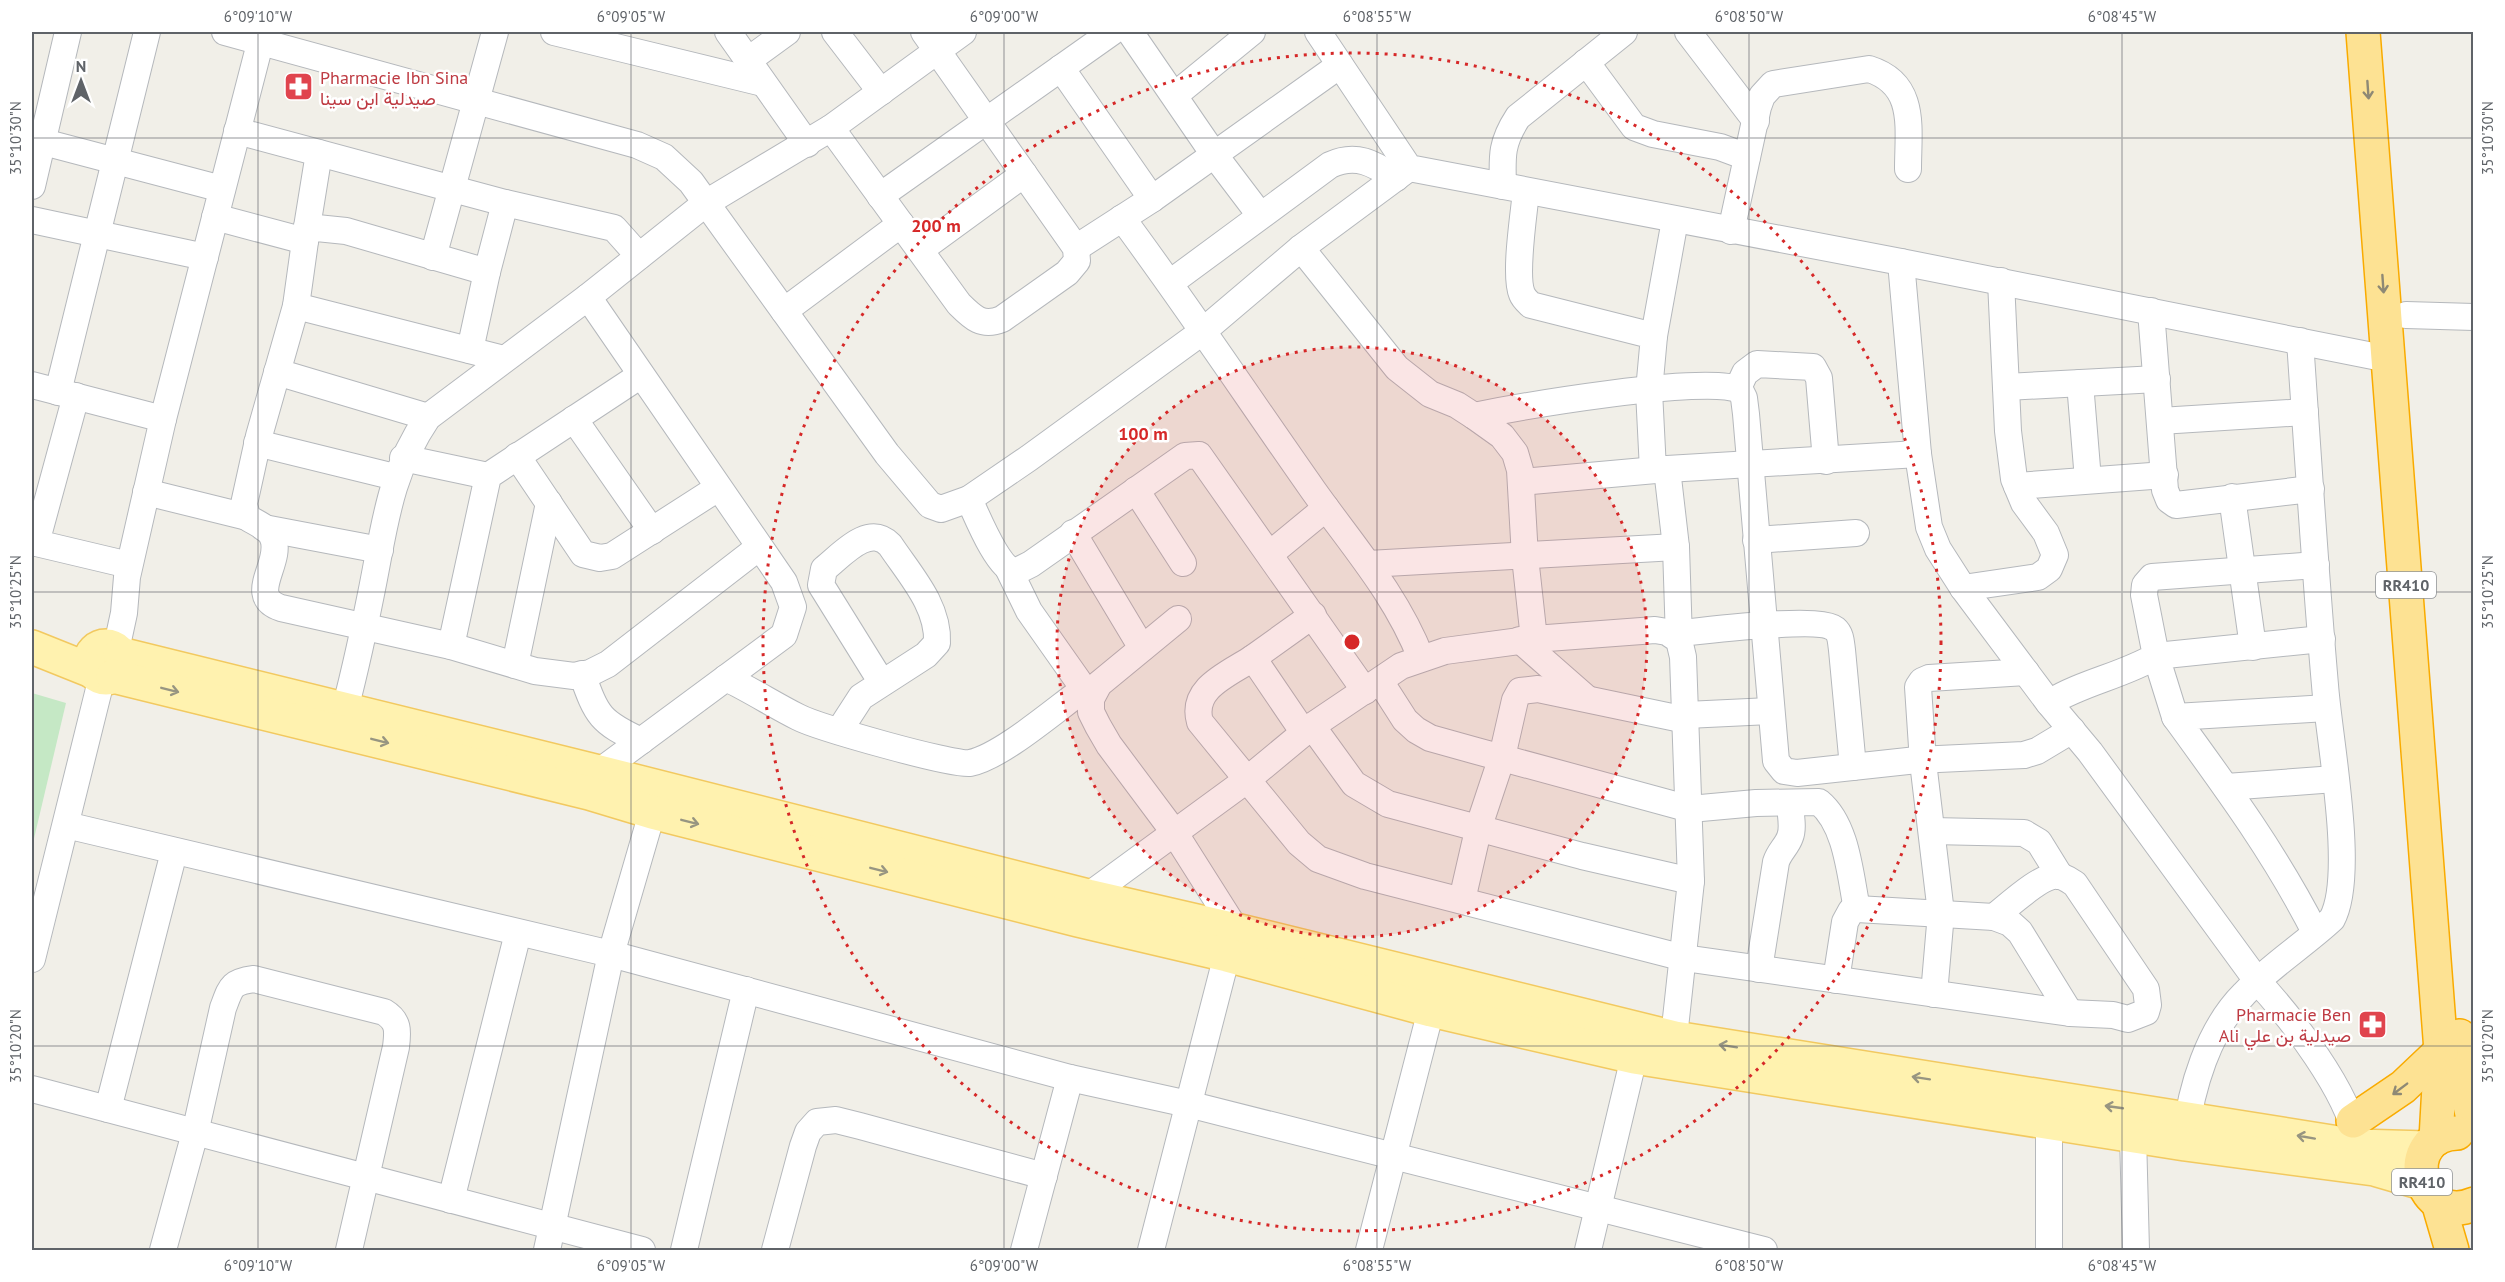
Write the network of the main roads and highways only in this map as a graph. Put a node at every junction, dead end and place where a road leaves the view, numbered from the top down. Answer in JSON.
{"nodes":[{"id":1,"x":2363,"y":32,"type":"edge"},
{"id":2,"x":2385,"y":32,"type":"edge"},
{"id":3,"x":32,"y":646,"type":"edge"},
{"id":4,"x":1231,"y":942,"type":"junction"},
{"id":5,"x":2466,"y":1028,"type":"edge"},
{"id":6,"x":1634,"y":1043,"type":"junction"},
{"id":7,"x":2442,"y":1051,"type":"junction"},
{"id":8,"x":2048,"y":1110,"type":"junction"},
{"id":9,"x":2474,"y":1123,"type":"edge"},
{"id":10,"x":2186,"y":1130,"type":"junction"},
{"id":11,"x":2355,"y":1133,"type":"junction"},
{"id":12,"x":2474,"y":1136,"type":"edge"},
{"id":13,"x":2432,"y":1144,"type":"junction"},
{"id":14,"x":2430,"y":1193,"type":"junction"},
{"id":15,"x":2474,"y":1204,"type":"edge"},
{"id":16,"x":2452,"y":1251,"type":"edge"}],
"edges":[{"from":1,"to":7,"type":"highway","number":"RR410","one_way":true},
{"from":2,"to":5,"type":"highway","number":"RR410"},
{"from":3,"to":4,"type":"main road"},
{"from":4,"to":6,"type":"main road"},
{"from":4,"to":6,"type":"main road"},
{"from":5,"to":9,"type":"highway","number":"RR410"},
{"from":6,"to":8,"type":"main road"},
{"from":7,"to":11,"type":"highway","one_way":true},
{"from":7,"to":13,"type":"highway","number":"RR410"},
{"from":10,"to":8,"type":"main road","one_way":true},
{"from":8,"to":10,"type":"main road"},
{"from":11,"to":10,"type":"main road","one_way":true},
{"from":10,"to":14,"type":"main road"},
{"from":11,"to":13,"type":"main road"},
{"from":12,"to":13,"type":"highway"},
{"from":13,"to":14,"type":"highway","number":"RR410"},
{"from":14,"to":15,"type":"highway","number":"RR410"},
{"from":14,"to":16,"type":"highway","number":"RR410"}]}
